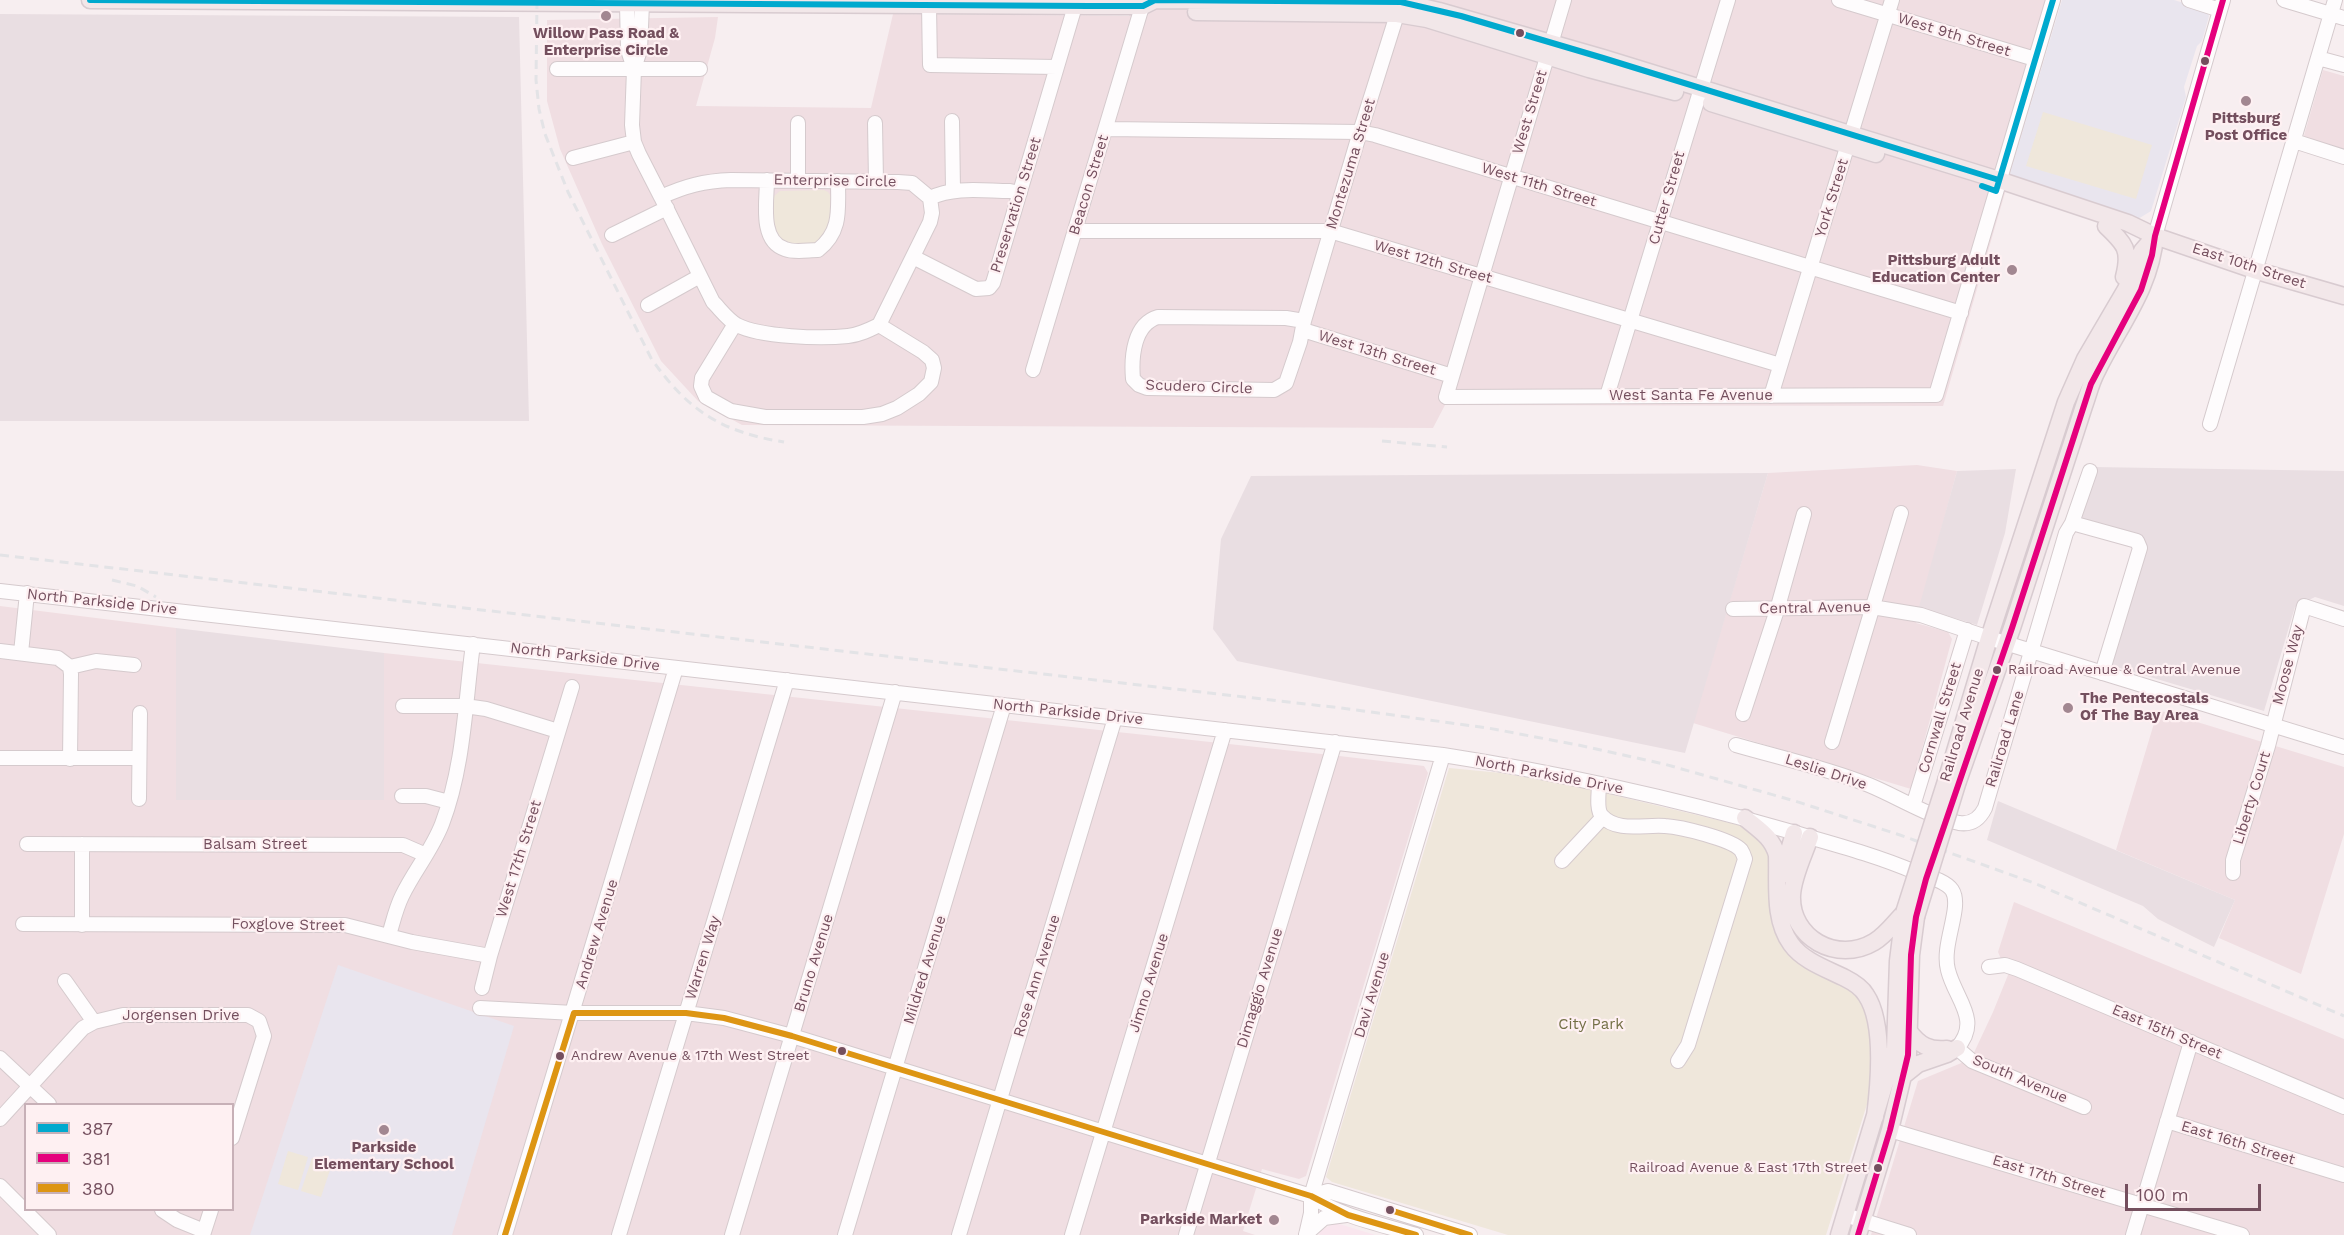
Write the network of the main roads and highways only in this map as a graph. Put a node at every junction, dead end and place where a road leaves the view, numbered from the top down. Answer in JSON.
{"nodes":[{"id":1,"x":90,"y":0,"type":"edge"},
{"id":2,"x":1144,"y":3,"type":"edge"},
{"id":3,"x":1400,"y":6,"type":"edge"},
{"id":4,"x":1998,"y":185,"type":"junction"},
{"id":5,"x":2106,"y":226,"type":"junction"},
{"id":6,"x":2155,"y":236,"type":"junction"},
{"id":7,"x":2344,"y":296,"type":"edge"},
{"id":8,"x":2114,"y":307,"type":"junction"},
{"id":9,"x":1953,"y":779,"type":"junction"},
{"id":10,"x":1745,"y":818,"type":"road end"},
{"id":11,"x":1779,"y":888,"type":"junction"},
{"id":12,"x":1910,"y":915,"type":"junction"},
{"id":13,"x":1908,"y":1030,"type":"junction"},
{"id":14,"x":1903,"y":1076,"type":"junction"},
{"id":15,"x":1875,"y":1117,"type":"junction"},
{"id":16,"x":1860,"y":1228,"type":"edge"},
{"id":17,"x":1839,"y":1235,"type":"edge"}],
"edges":[{"from":1,"to":2,"type":"main road"},
{"from":2,"to":3,"type":"main road"},
{"from":3,"to":4,"type":"main road"},
{"from":4,"to":5,"type":"main road","name":"East 10th Street"},
{"from":4,"to":6,"type":"main road","name":"East 10th Street"},
{"from":5,"to":6,"type":"main road","name":"East 10th Street"},
{"from":5,"to":8,"type":"main road"},
{"from":6,"to":7,"type":"main road","name":"East 10th Street"},
{"from":6,"to":8,"type":"main road","name":"Railroad Avenue"},
{"from":6,"to":9,"type":"main road","name":"Railroad Avenue"},
{"from":8,"to":9,"type":"main road","name":"Railroad Avenue"},
{"from":9,"to":12,"type":"main road","name":"Railroad Avenue","bridge":true},
{"from":10,"to":11,"type":"main road"},
{"from":11,"to":12,"type":"main road"},
{"from":11,"to":15,"type":"main road"},
{"from":12,"to":13,"type":"main road","name":"Railroad Avenue"},
{"from":12,"to":15,"type":"main road","name":"Railroad Avenue"},
{"from":13,"to":14,"type":"main road","name":"Railroad Avenue"},
{"from":13,"to":14,"type":"main road"},
{"from":14,"to":16,"type":"main road","name":"Railroad Avenue"},
{"from":15,"to":17,"type":"main road","name":"Railroad Avenue"}]}
